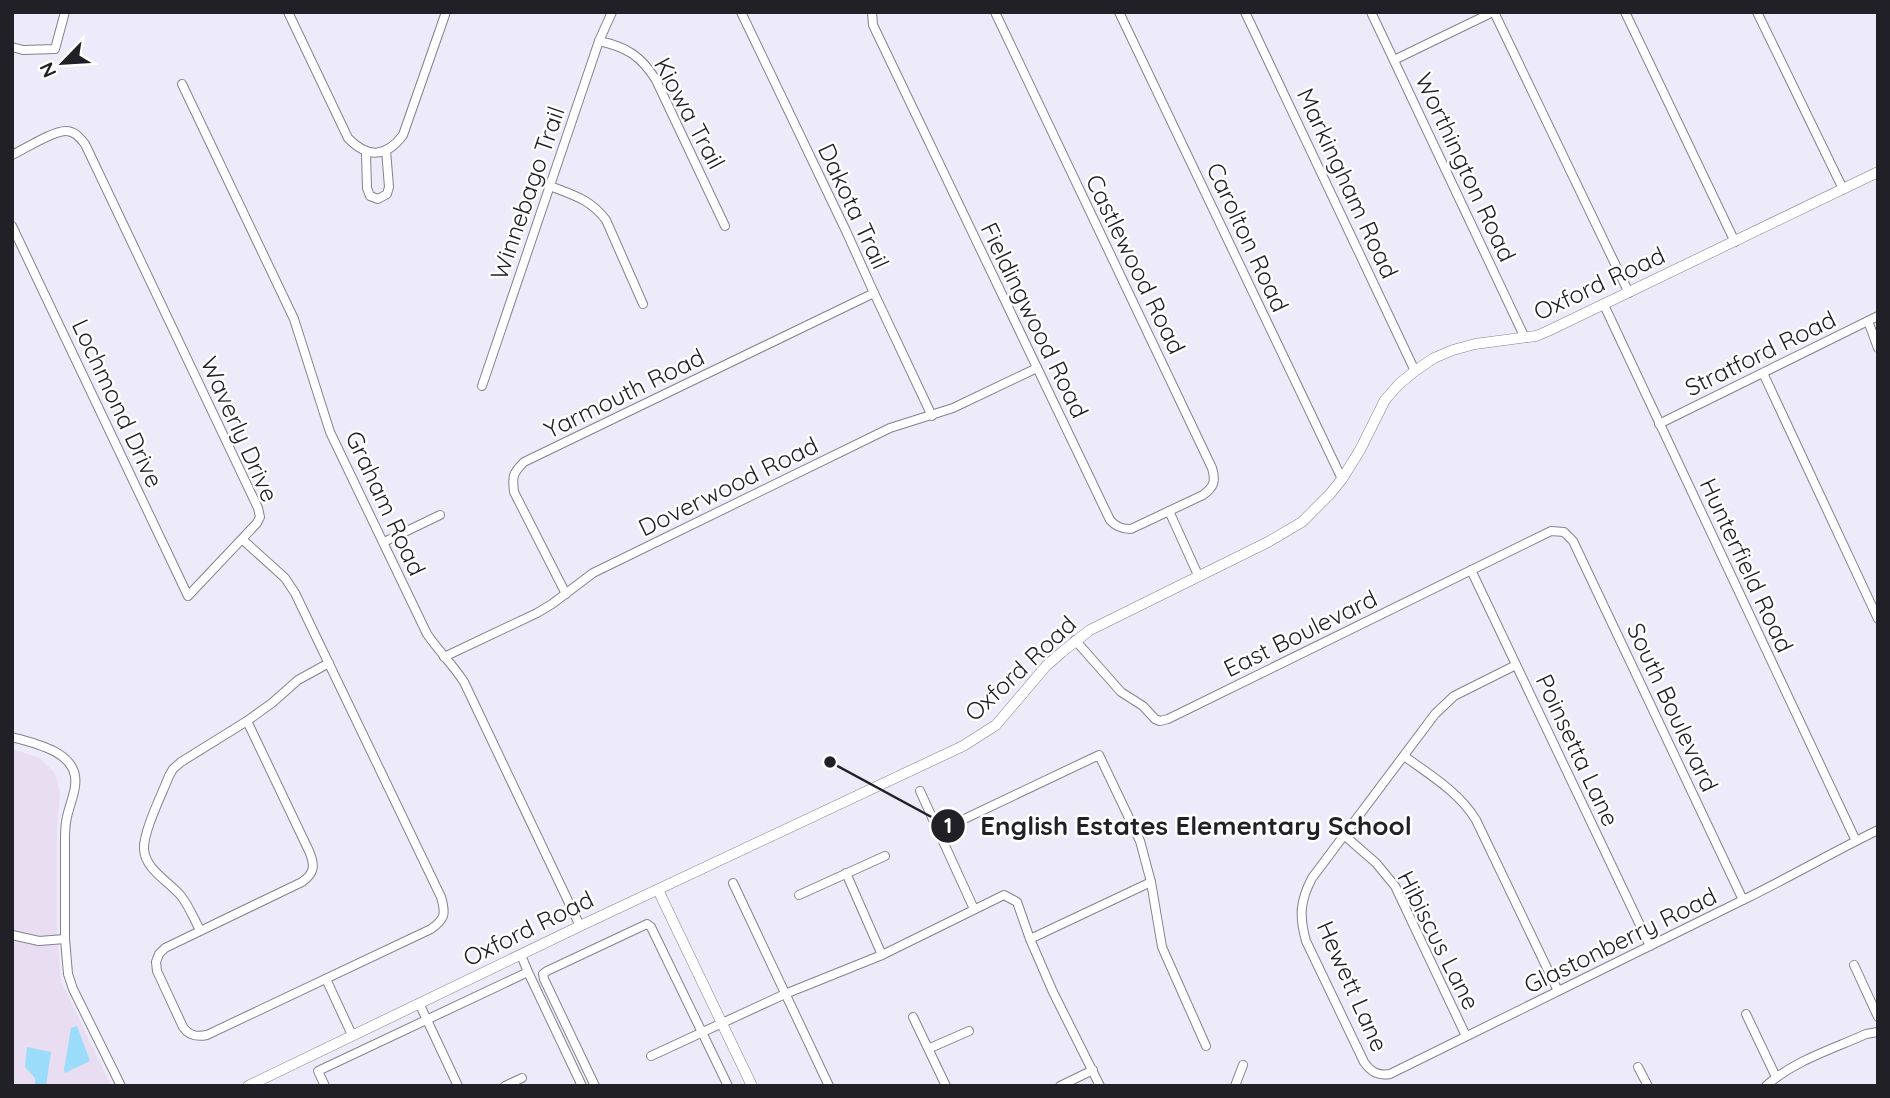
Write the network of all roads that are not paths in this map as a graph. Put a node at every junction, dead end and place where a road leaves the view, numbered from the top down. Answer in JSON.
{"nodes":[{"id":1,"x":65,"y":12,"type":"edge"},
{"id":2,"x":288,"y":12,"type":"edge"},
{"id":3,"x":446,"y":12,"type":"edge"},
{"id":4,"x":612,"y":12,"type":"edge"},
{"id":5,"x":741,"y":12,"type":"edge"},
{"id":6,"x":872,"y":12,"type":"edge"},
{"id":7,"x":995,"y":12,"type":"edge"},
{"id":8,"x":1119,"y":12,"type":"edge"},
{"id":9,"x":1245,"y":12,"type":"edge"},
{"id":10,"x":1371,"y":12,"type":"edge"},
{"id":11,"x":1494,"y":12,"type":"edge"},
{"id":12,"x":1625,"y":12,"type":"edge"},
{"id":13,"x":1757,"y":12,"type":"edge"},
{"id":14,"x":599,"y":41,"type":"junction"},
{"id":15,"x":12,"y":47,"type":"edge"},
{"id":16,"x":1394,"y":60,"type":"junction"},
{"id":17,"x":182,"y":84,"type":"dead end"},
{"id":18,"x":386,"y":150,"type":"junction"},
{"id":19,"x":366,"y":153,"type":"junction"},
{"id":20,"x":12,"y":155,"type":"edge"},
{"id":21,"x":1878,"y":172,"type":"edge"},
{"id":22,"x":550,"y":186,"type":"junction"},
{"id":23,"x":1843,"y":189,"type":"junction"},
{"id":24,"x":12,"y":226,"type":"edge"},
{"id":25,"x":725,"y":226,"type":"dead end"},
{"id":26,"x":1735,"y":242,"type":"junction"},
{"id":27,"x":874,"y":293,"type":"junction"},
{"id":28,"x":1629,"y":293,"type":"junction"},
{"id":29,"x":643,"y":304,"type":"dead end"},
{"id":30,"x":1604,"y":305,"type":"junction"},
{"id":31,"x":1878,"y":316,"type":"edge"},
{"id":32,"x":1868,"y":321,"type":"junction"},
{"id":33,"x":1525,"y":338,"type":"junction"},
{"id":34,"x":1878,"y":348,"type":"edge"},
{"id":35,"x":1037,"y":368,"type":"junction"},
{"id":36,"x":1415,"y":371,"type":"junction"},
{"id":37,"x":1763,"y":373,"type":"junction"},
{"id":38,"x":482,"y":386,"type":"dead end"},
{"id":39,"x":932,"y":416,"type":"junction"},
{"id":40,"x":1659,"y":424,"type":"junction"},
{"id":41,"x":1342,"y":478,"type":"junction"},
{"id":42,"x":1169,"y":512,"type":"junction"},
{"id":43,"x":440,"y":515,"type":"dead end"},
{"id":44,"x":1564,"y":532,"type":"joint"},
{"id":45,"x":243,"y":540,"type":"junction"},
{"id":46,"x":384,"y":542,"type":"junction"},
{"id":47,"x":1471,"y":570,"type":"junction"},
{"id":48,"x":1198,"y":575,"type":"junction"},
{"id":49,"x":566,"y":593,"type":"junction"},
{"id":50,"x":188,"y":596,"type":"joint"},
{"id":51,"x":1878,"y":619,"type":"edge"},
{"id":52,"x":1075,"y":640,"type":"junction"},
{"id":53,"x":444,"y":657,"type":"junction"},
{"id":54,"x":329,"y":663,"type":"junction"},
{"id":55,"x":1516,"y":665,"type":"junction"},
{"id":56,"x":247,"y":721,"type":"junction"},
{"id":57,"x":12,"y":737,"type":"edge"},
{"id":58,"x":1405,"y":756,"type":"junction"},
{"id":59,"x":920,"y":791,"type":"dead end"},
{"id":60,"x":1878,"y":830,"type":"edge"},
{"id":61,"x":939,"y":831,"type":"junction"},
{"id":62,"x":1344,"y":835,"type":"junction"},
{"id":63,"x":1856,"y":841,"type":"junction"},
{"id":64,"x":886,"y":856,"type":"dead end"},
{"id":65,"x":846,"y":873,"type":"junction"},
{"id":66,"x":1151,"y":882,"type":"junction"},
{"id":67,"x":733,"y":883,"type":"dead end"},
{"id":68,"x":658,"y":890,"type":"junction"},
{"id":69,"x":799,"y":895,"type":"dead end"},
{"id":70,"x":1743,"y":900,"type":"junction"},
{"id":71,"x":974,"y":909,"type":"junction"},
{"id":72,"x":580,"y":926,"type":"junction"},
{"id":73,"x":200,"y":930,"type":"junction"},
{"id":74,"x":12,"y":935,"type":"edge"},
{"id":75,"x":65,"y":939,"type":"junction"},
{"id":76,"x":1030,"y":939,"type":"junction"},
{"id":77,"x":1650,"y":946,"type":"junction"},
{"id":78,"x":521,"y":955,"type":"junction"},
{"id":79,"x":882,"y":956,"type":"junction"},
{"id":80,"x":1854,"y":965,"type":"dead end"},
{"id":81,"x":528,"y":972,"type":"junction"},
{"id":82,"x":326,"y":979,"type":"junction"},
{"id":83,"x":1558,"y":991,"type":"junction"},
{"id":84,"x":785,"y":994,"type":"junction"},
{"id":85,"x":419,"y":1003,"type":"junction"},
{"id":86,"x":1745,"y":1014,"type":"dead end"},
{"id":87,"x":913,"y":1017,"type":"dead end"},
{"id":88,"x":1878,"y":1017,"type":"edge"},
{"id":89,"x":427,"y":1021,"type":"junction"},
{"id":90,"x":722,"y":1024,"type":"junction"},
{"id":91,"x":969,"y":1031,"type":"dead end"},
{"id":92,"x":702,"y":1032,"type":"junction"},
{"id":93,"x":1878,"y":1032,"type":"edge"},
{"id":94,"x":352,"y":1035,"type":"junction"},
{"id":95,"x":1466,"y":1036,"type":"junction"},
{"id":96,"x":1206,"y":1046,"type":"dead end"},
{"id":97,"x":930,"y":1048,"type":"junction"},
{"id":98,"x":311,"y":1054,"type":"junction"},
{"id":99,"x":651,"y":1056,"type":"dead end"},
{"id":100,"x":1243,"y":1065,"type":"dead end"},
{"id":101,"x":1639,"y":1067,"type":"dead end"},
{"id":102,"x":1093,"y":1070,"type":"junction"},
{"id":103,"x":318,"y":1071,"type":"junction"},
{"id":104,"x":1376,"y":1073,"type":"joint"},
{"id":105,"x":522,"y":1077,"type":"dead end"},
{"id":106,"x":1776,"y":1077,"type":"junction"},
{"id":107,"x":121,"y":1086,"type":"edge"},
{"id":108,"x":248,"y":1086,"type":"edge"},
{"id":109,"x":325,"y":1086,"type":"edge"},
{"id":110,"x":458,"y":1086,"type":"edge"},
{"id":111,"x":505,"y":1086,"type":"edge"},
{"id":112,"x":582,"y":1086,"type":"edge"},
{"id":113,"x":594,"y":1086,"type":"edge"},
{"id":114,"x":728,"y":1086,"type":"edge"},
{"id":115,"x":752,"y":1086,"type":"edge"},
{"id":116,"x":829,"y":1086,"type":"edge"},
{"id":117,"x":946,"y":1086,"type":"edge"},
{"id":118,"x":1060,"y":1086,"type":"edge"},
{"id":119,"x":1100,"y":1086,"type":"edge"},
{"id":120,"x":1235,"y":1086,"type":"edge"},
{"id":121,"x":1648,"y":1086,"type":"edge"},
{"id":122,"x":1766,"y":1086,"type":"edge"}],
"edges":[{"from":1,"to":15,"type":"street"},
{"from":2,"to":19,"type":"street"},
{"from":3,"to":18,"type":"street"},
{"from":4,"to":14,"type":"street","name":"Winnebago Trail"},
{"from":5,"to":27,"type":"street","name":"Dakota Trail"},
{"from":6,"to":35,"type":"street","name":"Fieldingwood Road"},
{"from":7,"to":42,"type":"street","name":"Castlewood Road"},
{"from":8,"to":41,"type":"street","name":"Carolton Road"},
{"from":9,"to":36,"type":"street","name":"Markingham Road"},
{"from":10,"to":16,"type":"street","name":"Worthington Road"},
{"from":11,"to":16,"type":"street"},
{"from":11,"to":28,"type":"street"},
{"from":12,"to":26,"type":"street"},
{"from":13,"to":23,"type":"street"},
{"from":14,"to":22,"type":"street","name":"Winnebago Trail"},
{"from":14,"to":25,"type":"street","name":"Kiowa Trail"},
{"from":16,"to":33,"type":"street","name":"Worthington Road"},
{"from":17,"to":46,"type":"street","name":"Graham Road"},
{"from":18,"to":19,"type":"street"},
{"from":18,"to":19,"type":"street"},
{"from":20,"to":45,"type":"street","name":"Waverly Drive"},
{"from":21,"to":23,"type":"street","name":"Oxford Road"},
{"from":22,"to":29,"type":"street"},
{"from":22,"to":38,"type":"street","name":"Winnebago Trail"},
{"from":23,"to":26,"type":"street","name":"Oxford Road"},
{"from":24,"to":50,"type":"street","name":"Lochmond Drive"},
{"from":26,"to":28,"type":"street","name":"Oxford Road"},
{"from":27,"to":39,"type":"street","name":"Dakota Trail"},
{"from":27,"to":49,"type":"street","name":"Yarmouth Road"},
{"from":28,"to":30,"type":"street","name":"Oxford Road"},
{"from":30,"to":33,"type":"street","name":"Oxford Road"},
{"from":30,"to":40,"type":"street","name":"Hunterfield Road"},
{"from":31,"to":32,"type":"street","name":"Stratford Road"},
{"from":32,"to":34,"type":"street"},
{"from":32,"to":37,"type":"street","name":"Stratford Road"},
{"from":33,"to":36,"type":"street","name":"Oxford Road"},
{"from":35,"to":39,"type":"street","name":"Doverwood Road"},
{"from":35,"to":42,"type":"street","name":"Fieldingwood Road"},
{"from":36,"to":41,"type":"street","name":"Oxford Road"},
{"from":37,"to":40,"type":"street","name":"Stratford Road"},
{"from":37,"to":51,"type":"street"},
{"from":39,"to":49,"type":"street","name":"Doverwood Road"},
{"from":40,"to":63,"type":"street","name":"Hunterfield Road"},
{"from":41,"to":48,"type":"street","name":"Oxford Road"},
{"from":42,"to":48,"type":"street"},
{"from":43,"to":46,"type":"street"},
{"from":44,"to":47,"type":"street","name":"East Boulevard"},
{"from":44,"to":70,"type":"street","name":"South Boulevard"},
{"from":45,"to":50,"type":"street","name":"Waverly Drive"},
{"from":45,"to":54,"type":"street"},
{"from":46,"to":53,"type":"street","name":"Graham Road"},
{"from":47,"to":52,"type":"street","name":"East Boulevard"},
{"from":47,"to":55,"type":"street","name":"Poinsetta Lane"},
{"from":48,"to":52,"type":"street","name":"Oxford Road"},
{"from":49,"to":53,"type":"street","name":"Doverwood Road"},
{"from":52,"to":68,"type":"street","name":"Oxford Road"},
{"from":53,"to":72,"type":"street","name":"Graham Road"},
{"from":54,"to":56,"type":"street"},
{"from":54,"to":82,"type":"street"},
{"from":55,"to":58,"type":"street","name":"Hewett Lane"},
{"from":55,"to":77,"type":"street","name":"Poinsetta Lane"},
{"from":56,"to":73,"type":"street"},
{"from":56,"to":73,"type":"street"},
{"from":57,"to":75,"type":"street"},
{"from":58,"to":62,"type":"street","name":"Hewett Lane"},
{"from":58,"to":83,"type":"street"},
{"from":59,"to":61,"type":"street"},
{"from":60,"to":63,"type":"street","name":"Glastonberry Road"},
{"from":61,"to":66,"type":"street"},
{"from":61,"to":71,"type":"street"},
{"from":62,"to":95,"type":"street","name":"Hibiscus Lane"},
{"from":62,"to":104,"type":"street","name":"Hewett Lane"},
{"from":63,"to":70,"type":"street","name":"Glastonberry Road"},
{"from":64,"to":65,"type":"street"},
{"from":65,"to":69,"type":"street"},
{"from":65,"to":79,"type":"street"},
{"from":66,"to":76,"type":"street"},
{"from":66,"to":96,"type":"street"},
{"from":67,"to":84,"type":"street"},
{"from":68,"to":72,"type":"street","name":"Oxford Road"},
{"from":68,"to":90,"type":"street"},
{"from":70,"to":77,"type":"street","name":"Glastonberry Road"},
{"from":71,"to":76,"type":"street"},
{"from":71,"to":79,"type":"street"},
{"from":72,"to":78,"type":"street","name":"Oxford Road"},
{"from":73,"to":82,"type":"street"},
{"from":74,"to":75,"type":"street"},
{"from":75,"to":107,"type":"street"},
{"from":76,"to":102,"type":"street"},
{"from":77,"to":83,"type":"street","name":"Glastonberry Road"},
{"from":78,"to":81,"type":"street"},
{"from":78,"to":85,"type":"street","name":"Oxford Road"},
{"from":79,"to":84,"type":"street"},
{"from":80,"to":88,"type":"street"},
{"from":81,"to":89,"type":"street"},
{"from":81,"to":112,"type":"street"},
{"from":82,"to":94,"type":"street"},
{"from":83,"to":95,"type":"street","name":"Glastonberry Road"},
{"from":84,"to":90,"type":"street"},
{"from":84,"to":116,"type":"street"},
{"from":85,"to":89,"type":"street"},
{"from":85,"to":94,"type":"street","name":"Oxford Road"},
{"from":86,"to":106,"type":"street"},
{"from":87,"to":97,"type":"street"},
{"from":89,"to":103,"type":"street"},
{"from":89,"to":110,"type":"street"},
{"from":90,"to":92,"type":"street"},
{"from":90,"to":115,"type":"street"},
{"from":91,"to":97,"type":"street"},
{"from":92,"to":99,"type":"street"},
{"from":92,"to":113,"type":"street"},
{"from":92,"to":114,"type":"street"},
{"from":93,"to":106,"type":"street"},
{"from":94,"to":98,"type":"street","name":"Oxford Road"},
{"from":95,"to":104,"type":"street","name":"Glastonberry Road"},
{"from":97,"to":117,"type":"street"},
{"from":98,"to":103,"type":"street"},
{"from":98,"to":108,"type":"street","name":"Oxford Road"},
{"from":100,"to":120,"type":"street"},
{"from":101,"to":121,"type":"street"},
{"from":102,"to":118,"type":"street"},
{"from":102,"to":119,"type":"street"},
{"from":103,"to":109,"type":"street"},
{"from":105,"to":111,"type":"street"},
{"from":106,"to":122,"type":"street"}]}
